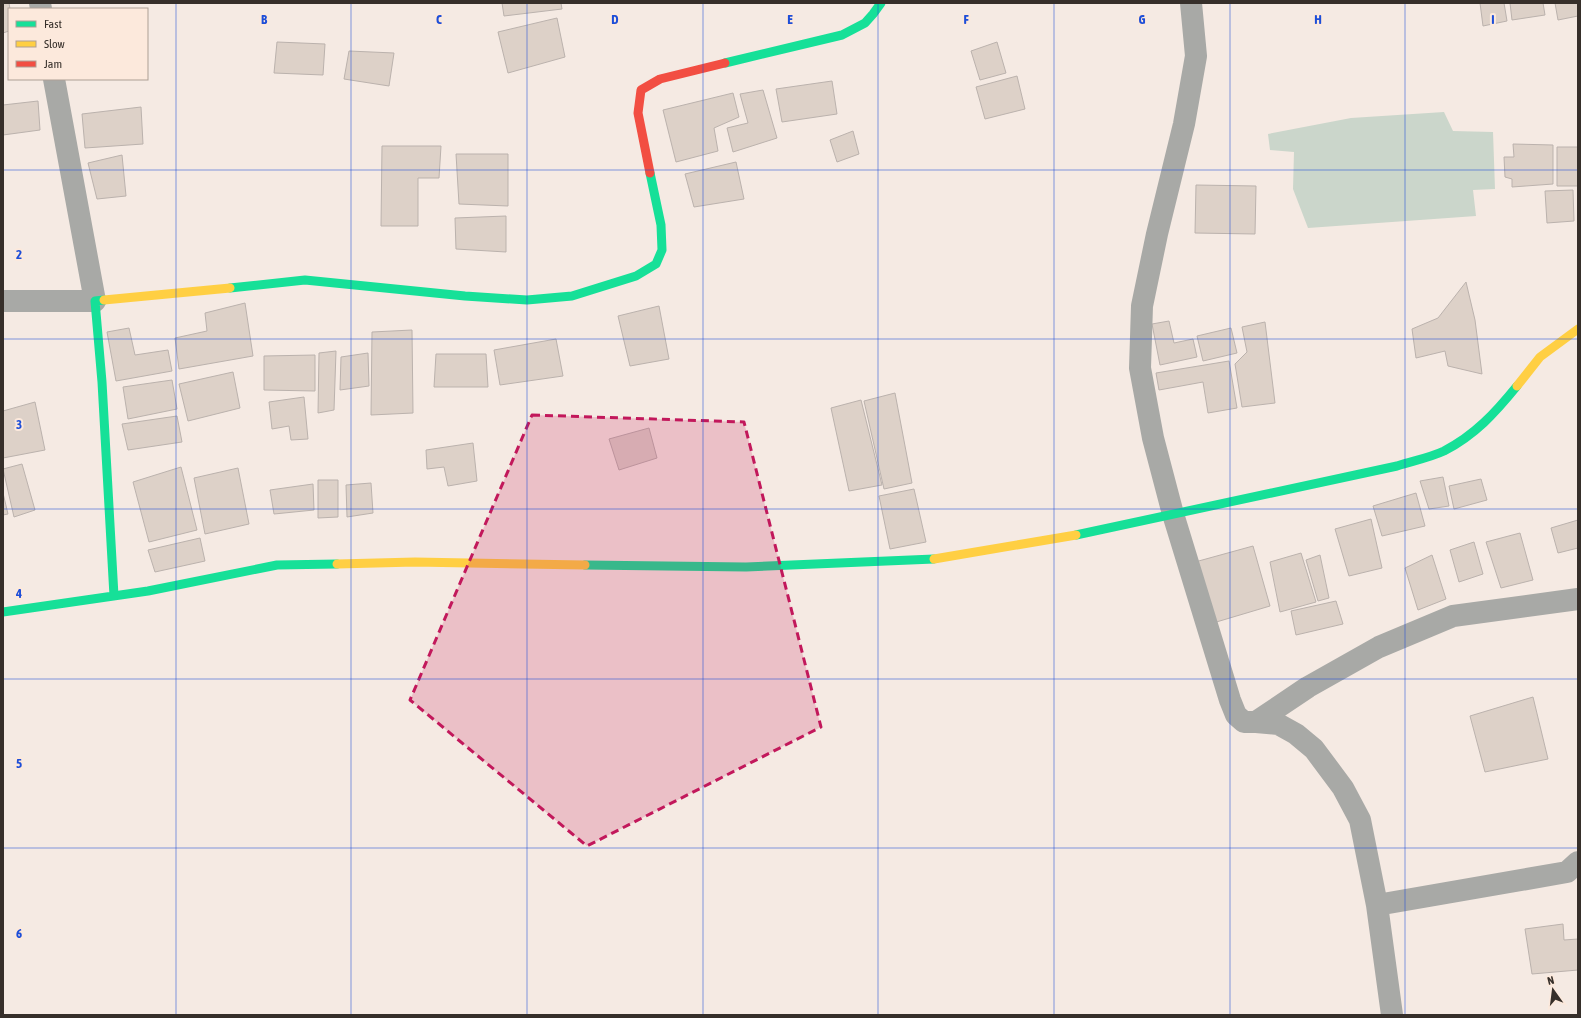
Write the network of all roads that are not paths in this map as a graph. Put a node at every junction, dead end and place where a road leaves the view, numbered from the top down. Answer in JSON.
{"nodes":[{"id":1,"x":881,"y":3,"type":"edge"},
{"id":2,"x":1191,"y":3,"type":"edge"},
{"id":3,"x":54,"y":80,"type":"edge"},
{"id":4,"x":95,"y":301,"type":"junction"},
{"id":5,"x":3,"y":302,"type":"edge"},
{"id":6,"x":1578,"y":329,"type":"edge"},
{"id":7,"x":1173,"y":514,"type":"junction"},
{"id":8,"x":114,"y":596,"type":"junction"},
{"id":9,"x":1578,"y":599,"type":"edge"},
{"id":10,"x":3,"y":612,"type":"edge"},
{"id":11,"x":1256,"y":722,"type":"junction"},
{"id":12,"x":1578,"y":862,"type":"edge"},
{"id":13,"x":1377,"y":905,"type":"junction"},
{"id":14,"x":1392,"y":1015,"type":"edge"}],
"edges":[{"from":1,"to":4,"type":"street"},
{"from":2,"to":7,"type":"street"},
{"from":3,"to":4,"type":"street"},
{"from":4,"to":5,"type":"street"},
{"from":4,"to":8,"type":"street"},
{"from":6,"to":7,"type":"street"},
{"from":7,"to":8,"type":"street"},
{"from":7,"to":11,"type":"street"},
{"from":8,"to":10,"type":"street"},
{"from":9,"to":11,"type":"street"},
{"from":11,"to":13,"type":"street"},
{"from":12,"to":13,"type":"street"},
{"from":13,"to":14,"type":"street"}]}
